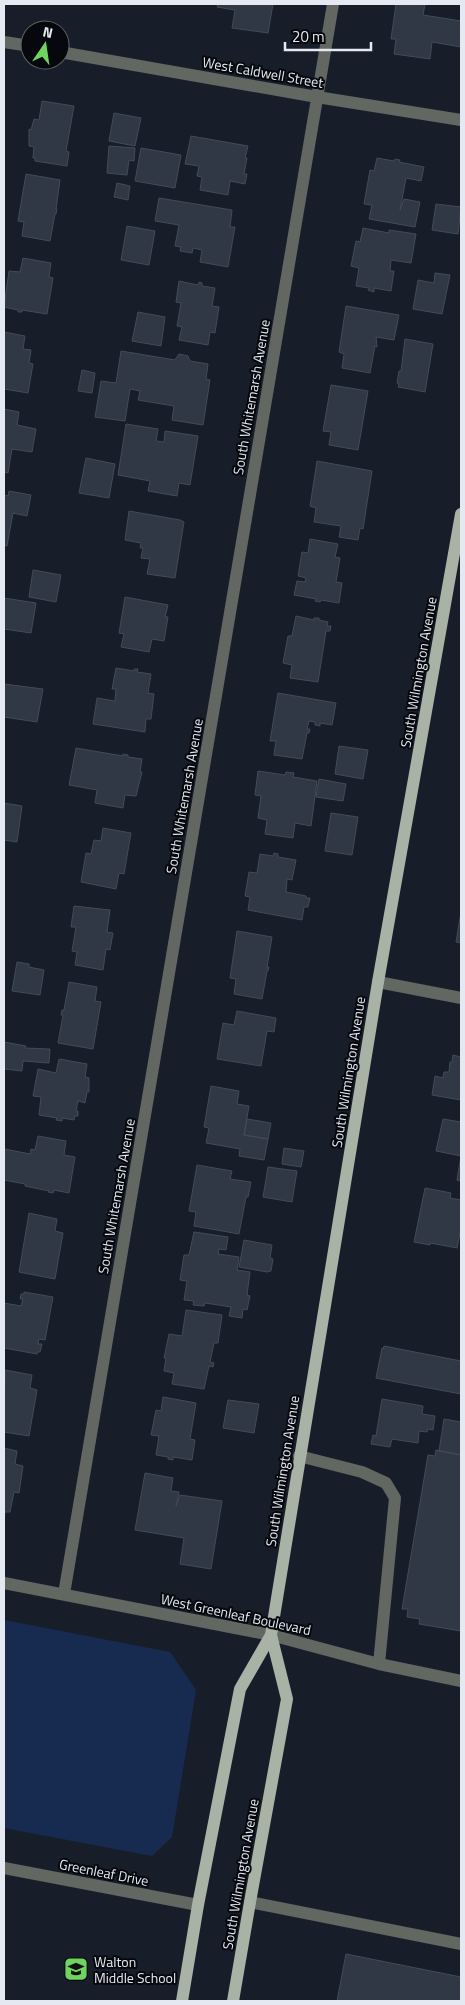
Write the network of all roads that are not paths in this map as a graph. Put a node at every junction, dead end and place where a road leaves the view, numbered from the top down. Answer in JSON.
{"nodes":[{"id":1,"x":333,"y":4,"type":"edge"},
{"id":2,"x":4,"y":42,"type":"edge"},
{"id":3,"x":20,"y":44,"type":"edge"},
{"id":4,"x":70,"y":54,"type":"edge"},
{"id":5,"x":317,"y":96,"type":"junction"},
{"id":6,"x":461,"y":120,"type":"edge"},
{"id":7,"x":461,"y":514,"type":"edge"},
{"id":8,"x":378,"y":982,"type":"junction"},
{"id":9,"x":461,"y":998,"type":"edge"},
{"id":10,"x":299,"y":1456,"type":"junction"},
{"id":11,"x":4,"y":1583,"type":"edge"},
{"id":12,"x":64,"y":1594,"type":"junction"},
{"id":13,"x":271,"y":1635,"type":"junction"},
{"id":14,"x":379,"y":1664,"type":"junction"},
{"id":15,"x":461,"y":1681,"type":"edge"},
{"id":16,"x":4,"y":1868,"type":"edge"},
{"id":17,"x":250,"y":1902,"type":"junction"},
{"id":18,"x":198,"y":1905,"type":"junction"},
{"id":19,"x":461,"y":1944,"type":"edge"},
{"id":20,"x":182,"y":2001,"type":"edge"},
{"id":21,"x":233,"y":2001,"type":"edge"}],
"edges":[{"from":1,"to":5,"type":"street","name":"South Whitemarsh Avenue"},
{"from":2,"to":3,"type":"street"},
{"from":4,"to":5,"type":"street","name":"West Caldwell Street"},
{"from":5,"to":6,"type":"street","name":"West Caldwell Street"},
{"from":5,"to":12,"type":"street","name":"South Whitemarsh Avenue"},
{"from":7,"to":8,"type":"main road","name":"South Wilmington Avenue"},
{"from":8,"to":9,"type":"street"},
{"from":8,"to":10,"type":"main road","name":"South Wilmington Avenue"},
{"from":10,"to":13,"type":"main road","name":"South Wilmington Avenue"},
{"from":10,"to":14,"type":"street"},
{"from":11,"to":12,"type":"street","name":"West Greenleaf Boulevard"},
{"from":12,"to":13,"type":"street","name":"West Greenleaf Boulevard"},
{"from":13,"to":14,"type":"street","name":"West Greenleaf Boulevard"},
{"from":13,"to":17,"type":"main road","name":"South Wilmington Avenue"},
{"from":13,"to":18,"type":"main road","name":"South Wilmington Avenue"},
{"from":14,"to":15,"type":"street","name":"West Greenleaf Boulevard"},
{"from":16,"to":18,"type":"street","name":"Greenleaf Drive"},
{"from":17,"to":19,"type":"street"},
{"from":17,"to":21,"type":"main road","name":"South Wilmington Avenue"},
{"from":18,"to":20,"type":"main road","name":"South Wilmington Avenue"}]}
